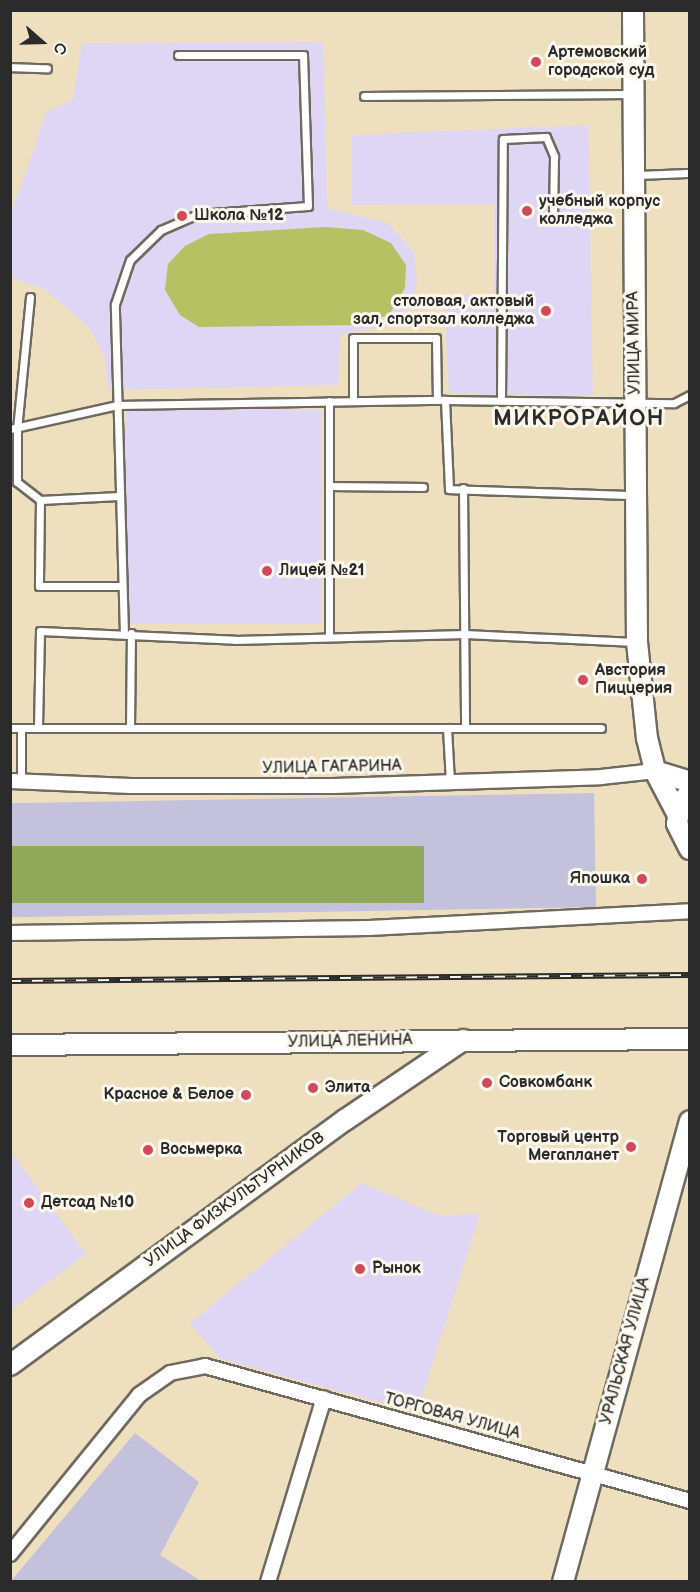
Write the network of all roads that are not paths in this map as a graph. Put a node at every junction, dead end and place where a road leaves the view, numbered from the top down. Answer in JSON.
{"nodes":[{"id":1,"x":633,"y":10,"type":"edge"},
{"id":2,"x":178,"y":55,"type":"dead end"},
{"id":3,"x":10,"y":67,"type":"edge"},
{"id":4,"x":47,"y":68,"type":"dead end"},
{"id":5,"x":631,"y":94,"type":"junction"},
{"id":6,"x":364,"y":96,"type":"dead end"},
{"id":7,"x":690,"y":173,"type":"edge"},
{"id":8,"x":633,"y":175,"type":"junction"},
{"id":9,"x":553,"y":217,"type":"dead end"},
{"id":10,"x":30,"y":297,"type":"dead end"},
{"id":11,"x":690,"y":395,"type":"edge"},
{"id":12,"x":441,"y":400,"type":"junction"},
{"id":13,"x":501,"y":400,"type":"junction"},
{"id":14,"x":328,"y":401,"type":"junction"},
{"id":15,"x":353,"y":401,"type":"junction"},
{"id":16,"x":636,"y":402,"type":"junction"},
{"id":17,"x":117,"y":405,"type":"junction"},
{"id":18,"x":14,"y":429,"type":"edge"},
{"id":19,"x":17,"y":463,"type":"junction"},
{"id":20,"x":10,"y":469,"type":"edge"},
{"id":21,"x":330,"y":486,"type":"junction"},
{"id":22,"x":423,"y":487,"type":"dead end"},
{"id":23,"x":463,"y":488,"type":"junction"},
{"id":24,"x":636,"y":495,"type":"junction"},
{"id":25,"x":119,"y":496,"type":"junction"},
{"id":26,"x":40,"y":500,"type":"junction"},
{"id":27,"x":121,"y":585,"type":"junction"},
{"id":28,"x":127,"y":634,"type":"junction"},
{"id":29,"x":465,"y":634,"type":"junction"},
{"id":30,"x":329,"y":635,"type":"junction"},
{"id":31,"x":637,"y":642,"type":"junction"},
{"id":32,"x":38,"y":727,"type":"junction"},
{"id":33,"x":130,"y":727,"type":"junction"},
{"id":34,"x":10,"y":728,"type":"edge"},
{"id":35,"x":21,"y":728,"type":"junction"},
{"id":36,"x":447,"y":728,"type":"junction"},
{"id":37,"x":465,"y":728,"type":"junction"},
{"id":38,"x":601,"y":728,"type":"dead end"},
{"id":39,"x":655,"y":771,"type":"junction"},
{"id":40,"x":16,"y":781,"type":"edge"},
{"id":41,"x":450,"y":781,"type":"junction"},
{"id":42,"x":690,"y":782,"type":"edge"},
{"id":43,"x":690,"y":793,"type":"edge"},
{"id":44,"x":677,"y":813,"type":"junction"},
{"id":45,"x":689,"y":845,"type":"edge"},
{"id":46,"x":690,"y":911,"type":"edge"},
{"id":47,"x":10,"y":933,"type":"edge"},
{"id":48,"x":690,"y":1039,"type":"edge"},
{"id":49,"x":463,"y":1040,"type":"junction"},
{"id":50,"x":10,"y":1045,"type":"edge"},
{"id":51,"x":690,"y":1121,"type":"edge"},
{"id":52,"x":10,"y":1365,"type":"edge"},
{"id":53,"x":324,"y":1398,"type":"junction"},
{"id":54,"x":593,"y":1473,"type":"junction"},
{"id":55,"x":690,"y":1501,"type":"edge"},
{"id":56,"x":10,"y":1554,"type":"edge"},
{"id":57,"x":268,"y":1581,"type":"edge"},
{"id":58,"x":563,"y":1581,"type":"edge"}],
"edges":[{"from":1,"to":5,"type":"main road","name":"УЛИЦА МИРА"},
{"from":2,"to":17,"type":"lane"},
{"from":3,"to":4,"type":"lane"},
{"from":5,"to":6,"type":"lane"},
{"from":5,"to":8,"type":"main road","name":"УЛИЦА МИРА"},
{"from":7,"to":8,"type":"lane"},
{"from":8,"to":16,"type":"main road","name":"УЛИЦА МИРА"},
{"from":9,"to":13,"type":"lane"},
{"from":10,"to":18,"type":"lane"},
{"from":11,"to":16,"type":"lane"},
{"from":12,"to":13,"type":"lane"},
{"from":12,"to":15,"type":"lane"},
{"from":12,"to":15,"type":"lane"},
{"from":12,"to":23,"type":"lane"},
{"from":13,"to":16,"type":"lane"},
{"from":14,"to":15,"type":"lane"},
{"from":14,"to":17,"type":"lane"},
{"from":14,"to":21,"type":"lane"},
{"from":16,"to":24,"type":"main road","name":"УЛИЦА МИРА"},
{"from":17,"to":18,"type":"lane"},
{"from":17,"to":25,"type":"lane"},
{"from":18,"to":19,"type":"lane"},
{"from":19,"to":20,"type":"lane"},
{"from":19,"to":26,"type":"lane"},
{"from":21,"to":22,"type":"lane"},
{"from":21,"to":30,"type":"lane"},
{"from":23,"to":24,"type":"lane"},
{"from":23,"to":29,"type":"lane"},
{"from":24,"to":31,"type":"main road","name":"УЛИЦА МИРА"},
{"from":25,"to":26,"type":"lane"},
{"from":25,"to":27,"type":"lane"},
{"from":26,"to":27,"type":"lane"},
{"from":27,"to":28,"type":"lane"},
{"from":28,"to":30,"type":"lane"},
{"from":28,"to":32,"type":"lane"},
{"from":28,"to":33,"type":"lane"},
{"from":29,"to":30,"type":"lane"},
{"from":29,"to":31,"type":"lane"},
{"from":29,"to":37,"type":"lane"},
{"from":31,"to":39,"type":"main road","name":"УЛИЦА МИРА"},
{"from":32,"to":33,"type":"lane"},
{"from":32,"to":35,"type":"lane"},
{"from":33,"to":36,"type":"lane"},
{"from":34,"to":35,"type":"lane"},
{"from":35,"to":40,"type":"lane"},
{"from":36,"to":37,"type":"lane"},
{"from":36,"to":41,"type":"lane"},
{"from":37,"to":38,"type":"lane"},
{"from":39,"to":41,"type":"street","name":"УЛИЦА ГАГАРИНА"},
{"from":39,"to":42,"type":"main road"},
{"from":39,"to":44,"type":"main road","name":"УЛИЦА МИРА"},
{"from":40,"to":41,"type":"street","name":"УЛИЦА ГАГАРИНА"},
{"from":43,"to":44,"type":"main road"},
{"from":44,"to":45,"type":"main road","name":"УЛИЦА МИРА"},
{"from":46,"to":47,"type":"street"},
{"from":48,"to":49,"type":"main road","name":"УЛИЦА ЛЕНИНА"},
{"from":49,"to":50,"type":"main road","name":"УЛИЦА ЛЕНИНА"},
{"from":49,"to":52,"type":"main road","name":"УЛИЦА ФИЗКУЛЬТУРНИКОВ"},
{"from":51,"to":54,"type":"main road","name":"УРАЛЬСКАЯ УЛИЦА"},
{"from":53,"to":54,"type":"street","name":"ТОРГОВАЯ УЛИЦА"},
{"from":53,"to":56,"type":"street","name":"ТОРГОВАЯ УЛИЦА"},
{"from":53,"to":57,"type":"street"},
{"from":54,"to":55,"type":"street","name":"ТОРГОВАЯ УЛИЦА"},
{"from":54,"to":58,"type":"main road","name":"УРАЛЬСКАЯ УЛИЦА"}]}
